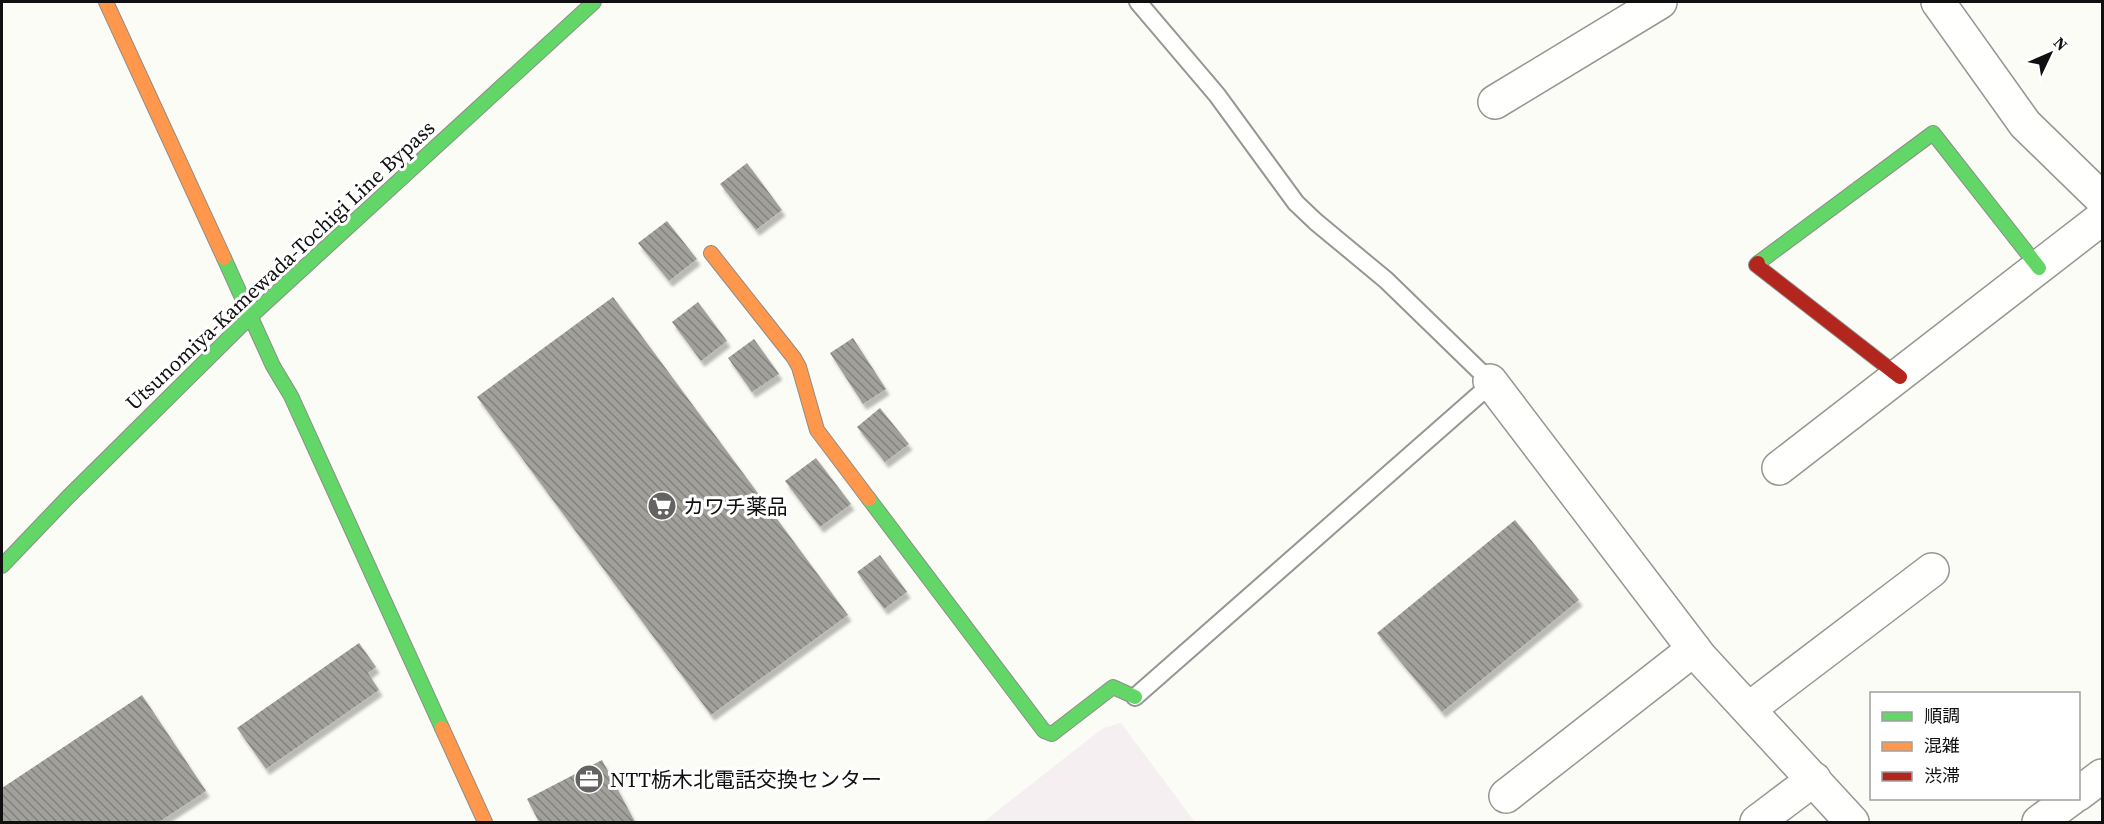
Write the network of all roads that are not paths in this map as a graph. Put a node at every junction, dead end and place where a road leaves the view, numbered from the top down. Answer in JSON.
{"nodes":[{"id":1,"x":106,"y":2,"type":"edge"},
{"id":2,"x":594,"y":2,"type":"edge"},
{"id":3,"x":1138,"y":2,"type":"edge"},
{"id":4,"x":1660,"y":2,"type":"edge"},
{"id":5,"x":1938,"y":2,"type":"edge"},
{"id":6,"x":1495,"y":102,"type":"dead end"},
{"id":7,"x":2103,"y":199,"type":"edge"},
{"id":8,"x":2103,"y":219,"type":"edge"},
{"id":9,"x":711,"y":253,"type":"dead end"},
{"id":10,"x":2039,"y":268,"type":"junction"},
{"id":11,"x":251,"y":316,"type":"junction"},
{"id":12,"x":1900,"y":377,"type":"junction"},
{"id":13,"x":1490,"y":381,"type":"junction"},
{"id":14,"x":1779,"y":468,"type":"dead end"},
{"id":15,"x":2,"y":566,"type":"edge"},
{"id":16,"x":1932,"y":570,"type":"dead end"},
{"id":17,"x":1694,"y":649,"type":"junction"},
{"id":18,"x":1135,"y":698,"type":"joint"},
{"id":19,"x":1749,"y":710,"type":"junction"},
{"id":20,"x":2103,"y":776,"type":"edge"},
{"id":21,"x":1814,"y":779,"type":"junction"},
{"id":22,"x":2080,"y":793,"type":"edge"},
{"id":23,"x":1506,"y":796,"type":"dead end"},
{"id":24,"x":2069,"y":800,"type":"edge"},
{"id":25,"x":485,"y":822,"type":"edge"},
{"id":26,"x":1757,"y":822,"type":"edge"},
{"id":27,"x":1852,"y":822,"type":"edge"},
{"id":28,"x":2039,"y":822,"type":"edge"}],
"edges":[{"from":1,"to":11,"type":"street"},
{"from":2,"to":11,"type":"street","name":"Utsunomiya-Kamewada-Tochigi Line Bypass"},
{"from":3,"to":13,"type":"lane"},
{"from":4,"to":6,"type":"street"},
{"from":5,"to":7,"type":"street"},
{"from":8,"to":10,"type":"street"},
{"from":9,"to":18,"type":"street"},
{"from":10,"to":12,"type":"street"},
{"from":10,"to":12,"type":"street"},
{"from":11,"to":15,"type":"street","name":"Utsunomiya-Kamewada-Tochigi Line Bypass"},
{"from":11,"to":25,"type":"street"},
{"from":12,"to":14,"type":"street"},
{"from":13,"to":17,"type":"street"},
{"from":13,"to":18,"type":"lane"},
{"from":16,"to":19,"type":"street"},
{"from":17,"to":19,"type":"street"},
{"from":17,"to":23,"type":"street"},
{"from":19,"to":21,"type":"street"},
{"from":20,"to":22,"type":"street"},
{"from":21,"to":26,"type":"street"},
{"from":21,"to":27,"type":"street"},
{"from":24,"to":28,"type":"street"}]}
